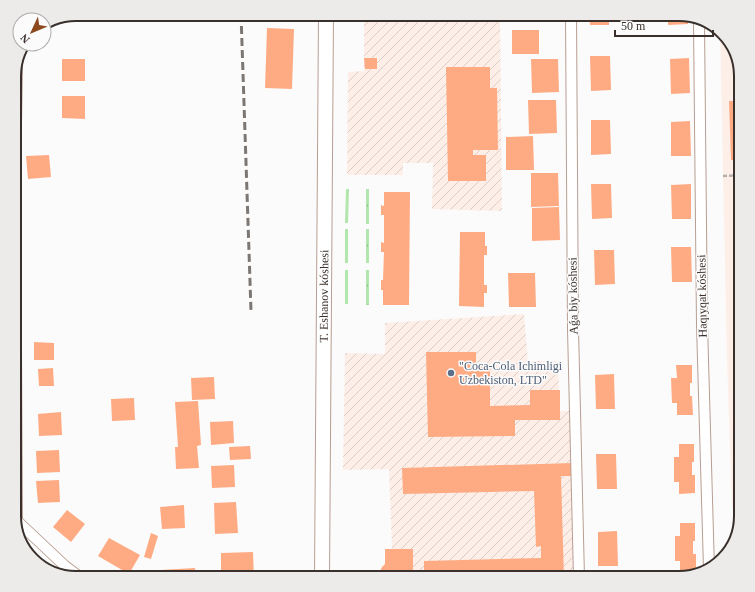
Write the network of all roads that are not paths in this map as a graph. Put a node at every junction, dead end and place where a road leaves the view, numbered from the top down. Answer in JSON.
{"nodes":[{"id":1,"x":326,"y":21,"type":"edge"},
{"id":2,"x":571,"y":21,"type":"edge"},
{"id":3,"x":699,"y":25,"type":"edge"},
{"id":4,"x":22,"y":525,"type":"edge"},
{"id":5,"x":709,"y":562,"type":"edge"},
{"id":6,"x":72,"y":571,"type":"edge"},
{"id":7,"x":322,"y":571,"type":"edge"},
{"id":8,"x":579,"y":571,"type":"edge"}],
"edges":[{"from":1,"to":7,"type":"main road","name":"T. Eshanov kóshesi"},
{"from":2,"to":8,"type":"street","name":"Aǵa biy kóshesi"},
{"from":3,"to":5,"type":"street","name":"Haqıyqat kóshesi"},
{"from":4,"to":6,"type":"street"}]}
